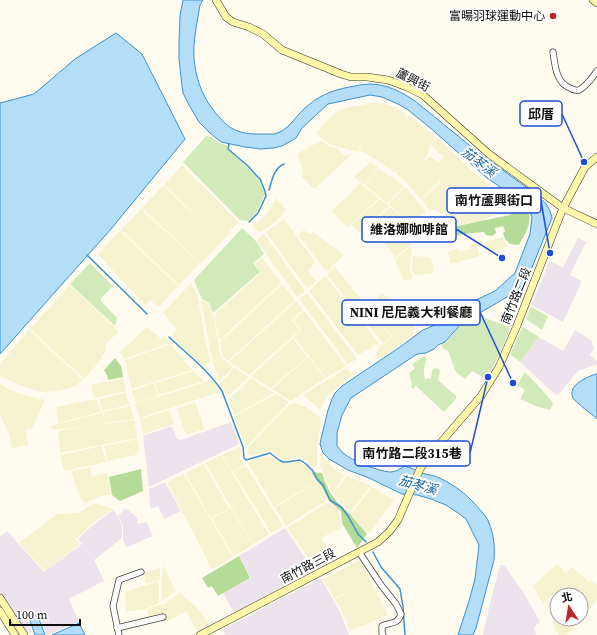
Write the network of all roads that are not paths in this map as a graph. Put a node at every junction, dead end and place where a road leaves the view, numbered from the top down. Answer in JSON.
{"nodes":[{"id":1,"x":216,"y":0,"type":"edge"},
{"id":2,"x":592,"y":0,"type":"edge"},
{"id":3,"x":597,"y":3,"type":"edge"},
{"id":4,"x":553,"y":52,"type":"dead end"},
{"id":5,"x":597,"y":71,"type":"edge"},
{"id":6,"x":597,"y":157,"type":"edge"},
{"id":7,"x":563,"y":208,"type":"junction"},
{"id":8,"x":597,"y":224,"type":"edge"},
{"id":9,"x":420,"y":470,"type":"joint"},
{"id":10,"x":359,"y":552,"type":"junction"},
{"id":11,"x":141,"y":572,"type":"dead end"},
{"id":12,"x":0,"y":598,"type":"edge"},
{"id":13,"x":0,"y":611,"type":"edge"},
{"id":14,"x":163,"y":617,"type":"dead end"},
{"id":15,"x":117,"y":628,"type":"junction"},
{"id":16,"x":15,"y":635,"type":"edge"},
{"id":17,"x":24,"y":635,"type":"edge"},
{"id":18,"x":119,"y":635,"type":"edge"},
{"id":19,"x":200,"y":635,"type":"edge"},
{"id":20,"x":383,"y":635,"type":"edge"}],
"edges":[{"from":1,"to":7,"type":"street","name":"蘆興街"},
{"from":2,"to":3,"type":"street"},
{"from":4,"to":5,"type":"street"},
{"from":6,"to":7,"type":"street","name":"南竹路二段"},
{"from":7,"to":8,"type":"street","name":"蘆興街"},
{"from":7,"to":9,"type":"street","name":"南竹路二段"},
{"from":9,"to":10,"type":"street","name":"南竹路三段"},
{"from":10,"to":19,"type":"street","name":"南竹路三段"},
{"from":10,"to":20,"type":"street"},
{"from":11,"to":15,"type":"street"},
{"from":12,"to":17,"type":"street"},
{"from":13,"to":16,"type":"street"},
{"from":14,"to":15,"type":"street"},
{"from":15,"to":18,"type":"street"}]}
